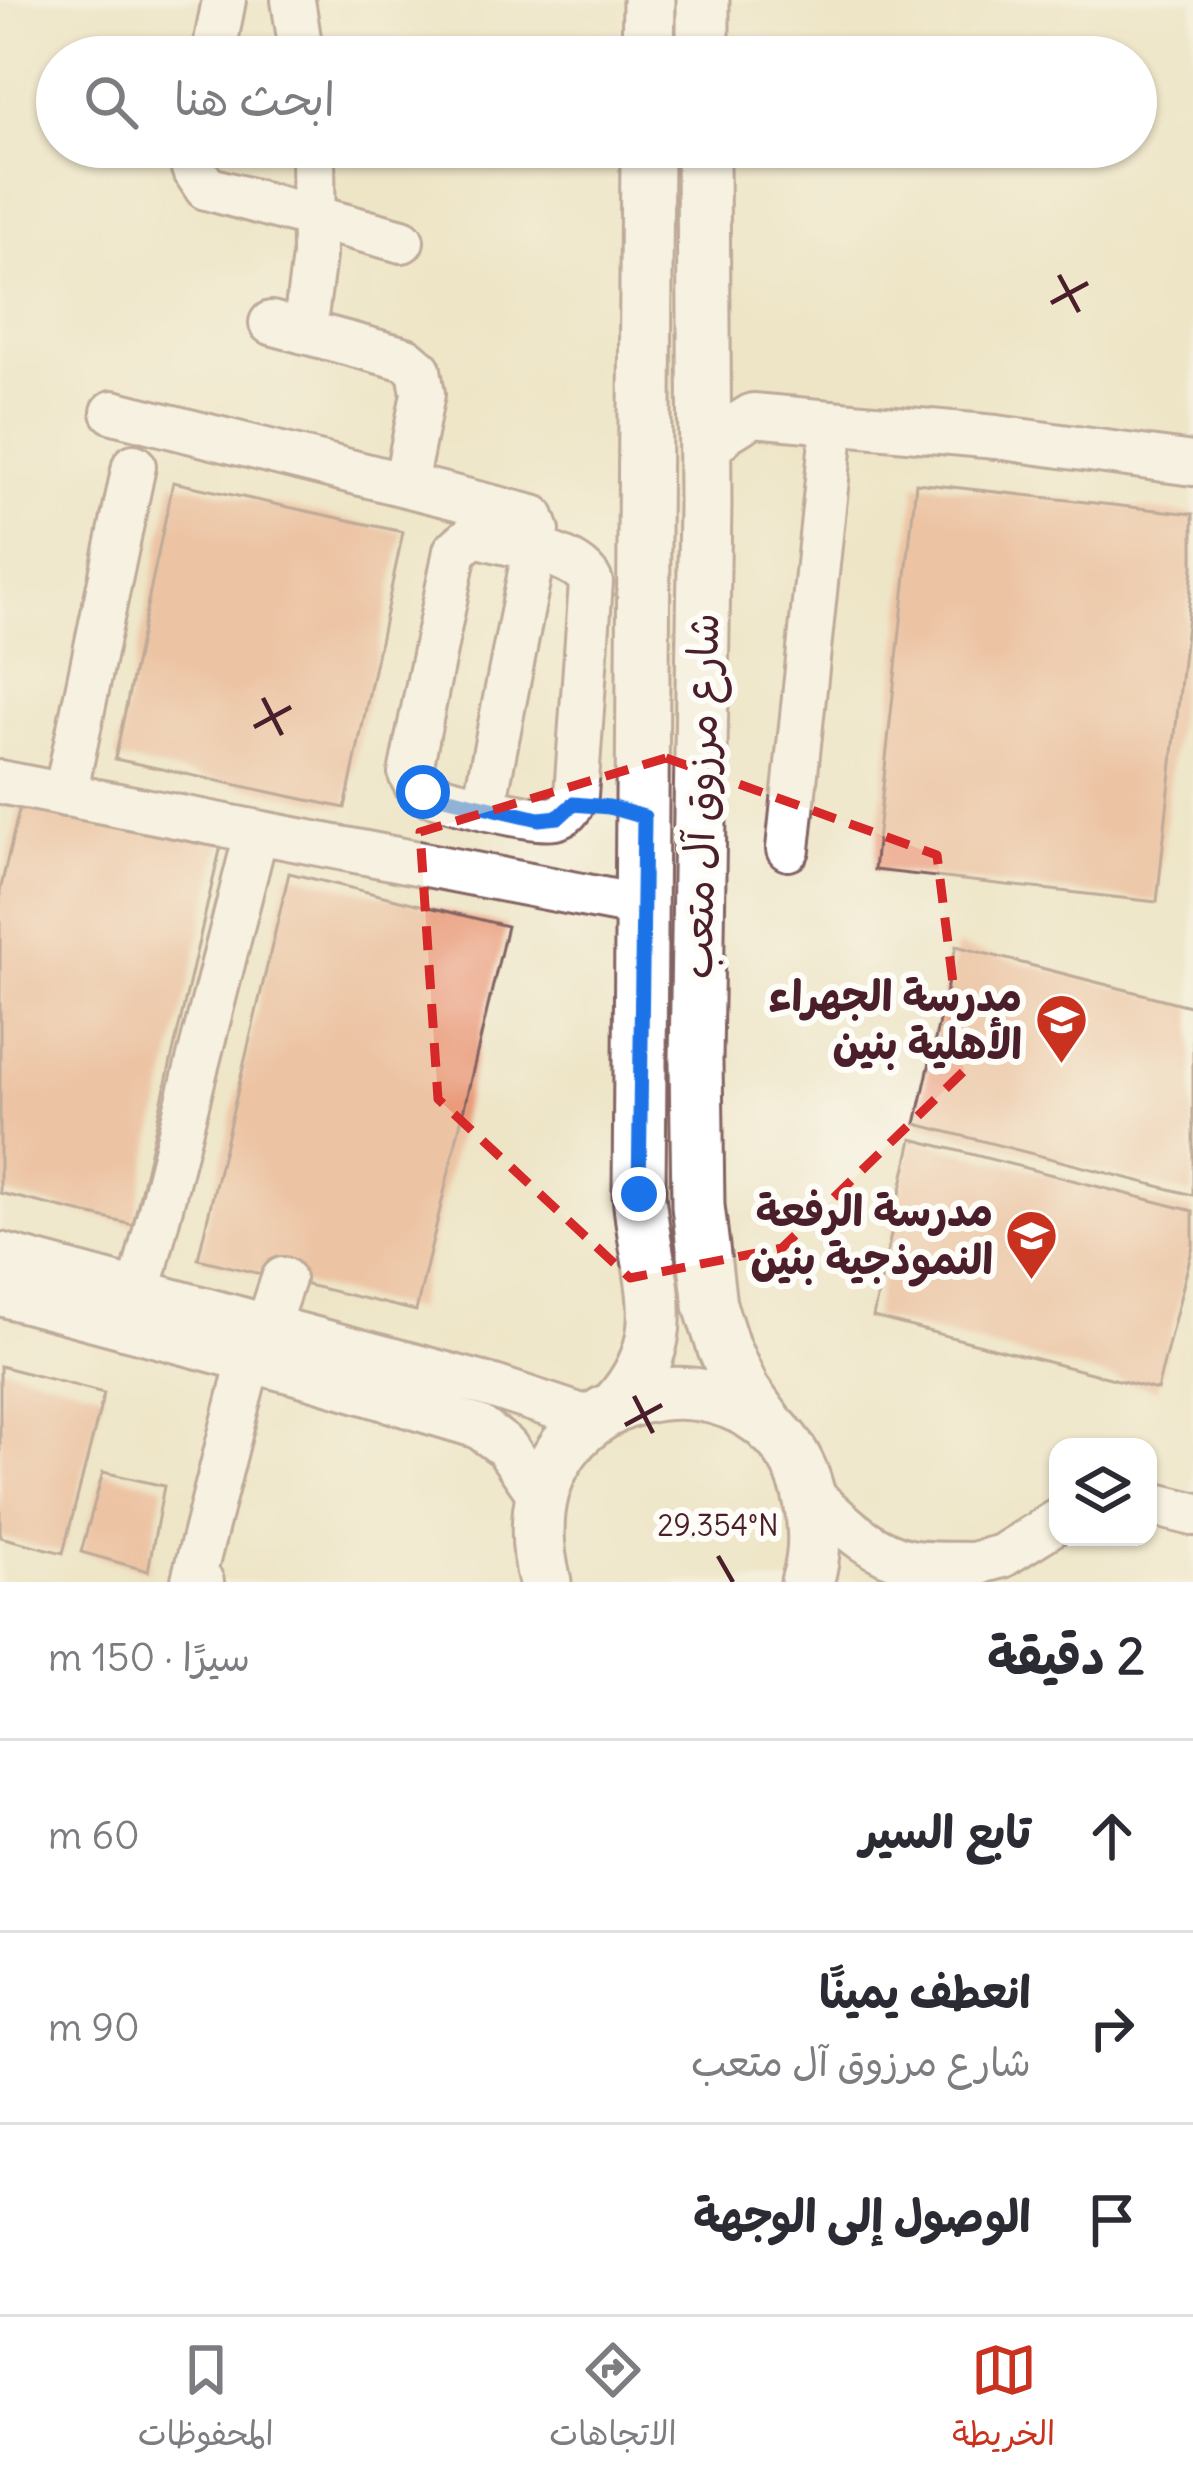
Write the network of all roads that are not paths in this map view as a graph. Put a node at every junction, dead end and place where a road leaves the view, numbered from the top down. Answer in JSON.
{"nodes":[{"id":1,"x":224,"y":0,"type":"edge"},
{"id":2,"x":293,"y":0,"type":"edge"},
{"id":3,"x":649,"y":0,"type":"edge"},
{"id":4,"x":704,"y":0,"type":"edge"},
{"id":5,"x":217,"y":36,"type":"edge"},
{"id":6,"x":299,"y":36,"type":"edge"},
{"id":7,"x":648,"y":36,"type":"edge"},
{"id":8,"x":704,"y":36,"type":"edge"},
{"id":9,"x":193,"y":168,"type":"edge"},
{"id":10,"x":313,"y":168,"type":"edge"},
{"id":11,"x":647,"y":168,"type":"edge"},
{"id":12,"x":704,"y":168,"type":"edge"},
{"id":13,"x":314,"y":218,"type":"junction"},
{"id":14,"x":402,"y":241,"type":"dead end"},
{"id":15,"x":704,"y":361,"type":"junction"},
{"id":16,"x":113,"y":412,"type":"dead end"},
{"id":17,"x":752,"y":415,"type":"junction"},
{"id":18,"x":833,"y":422,"type":"junction"},
{"id":19,"x":705,"y":453,"type":"junction"},
{"id":20,"x":1193,"y":464,"type":"edge"},
{"id":21,"x":134,"y":466,"type":"dead end"},
{"id":22,"x":404,"y":484,"type":"junction"},
{"id":23,"x":534,"y":551,"type":"junction"},
{"id":24,"x":644,"y":594,"type":"junction"},
{"id":25,"x":591,"y":606,"type":"junction"},
{"id":26,"x":0,"y":782,"type":"edge"},
{"id":27,"x":65,"y":795,"type":"junction"},
{"id":28,"x":573,"y":804,"type":"junction"},
{"id":29,"x":484,"y":806,"type":"junction"},
{"id":30,"x":644,"y":817,"type":"junction"},
{"id":31,"x":256,"y":834,"type":"junction"},
{"id":32,"x":788,"y":849,"type":"dead end"},
{"id":33,"x":644,"y":907,"type":"junction"},
{"id":34,"x":0,"y":1254,"type":"edge"},
{"id":35,"x":283,"y":1279,"type":"dead end"},
{"id":36,"x":139,"y":1293,"type":"junction"},
{"id":37,"x":0,"y":1294,"type":"edge"},
{"id":38,"x":258,"y":1344,"type":"junction"},
{"id":39,"x":604,"y":1412,"type":"junction"},
{"id":40,"x":771,"y":1429,"type":"junction"},
{"id":41,"x":807,"y":1491,"type":"junction"},
{"id":42,"x":540,"y":1496,"type":"junction"},
{"id":43,"x":1157,"y":1505,"type":"edge"},
{"id":44,"x":1193,"y":1514,"type":"edge"},
{"id":45,"x":1049,"y":1528,"type":"edge"},
{"id":46,"x":998,"y":1567,"type":"edge"},
{"id":47,"x":196,"y":1581,"type":"edge"},
{"id":48,"x":544,"y":1582,"type":"edge"},
{"id":49,"x":807,"y":1582,"type":"edge"},
{"id":50,"x":900,"y":1582,"type":"edge"}],
"edges":[{"from":1,"to":5,"type":"street"},
{"from":2,"to":6,"type":"street"},
{"from":3,"to":7,"type":"main road"},
{"from":4,"to":8,"type":"main road"},
{"from":9,"to":13,"type":"street"},
{"from":10,"to":13,"type":"street"},
{"from":11,"to":24,"type":"main road","name":"شارع مرزوق آل متعب"},
{"from":12,"to":15,"type":"main road","name":"شارع مرزوق آل متعب"},
{"from":13,"to":14,"type":"street"},
{"from":13,"to":22,"type":"street"},
{"from":15,"to":17,"type":"street"},
{"from":15,"to":19,"type":"main road","name":"شارع مرزوق آل متعب"},
{"from":16,"to":22,"type":"street"},
{"from":17,"to":18,"type":"street"},
{"from":17,"to":19,"type":"street"},
{"from":18,"to":20,"type":"street"},
{"from":18,"to":32,"type":"street"},
{"from":19,"to":40,"type":"main road","name":"شارع مرزوق آل متعب"},
{"from":21,"to":27,"type":"street"},
{"from":22,"to":23,"type":"street"},
{"from":23,"to":25,"type":"street"},
{"from":23,"to":29,"type":"street"},
{"from":23,"to":29,"type":"street"},
{"from":24,"to":25,"type":"street"},
{"from":24,"to":30,"type":"main road","name":"شارع مرزوق آل متعب"},
{"from":25,"to":28,"type":"street"},
{"from":26,"to":27,"type":"street"},
{"from":27,"to":31,"type":"street"},
{"from":28,"to":29,"type":"street"},
{"from":28,"to":30,"type":"street"},
{"from":30,"to":33,"type":"main road","name":"شارع مرزوق آل متعب"},
{"from":31,"to":33,"type":"street"},
{"from":31,"to":36,"type":"street"},
{"from":33,"to":39,"type":"main road","name":"شارع مرزوق آل متعب"},
{"from":34,"to":36,"type":"street"},
{"from":35,"to":38,"type":"street"},
{"from":36,"to":38,"type":"street"},
{"from":37,"to":38,"type":"street"},
{"from":38,"to":39,"type":"street"},
{"from":38,"to":42,"type":"street"},
{"from":38,"to":47,"type":"street"},
{"from":39,"to":40,"type":"main road"},
{"from":39,"to":42,"type":"main road","name":"شارع مرزوق آل متعب"},
{"from":40,"to":41,"type":"main road","name":"شارع مرزوق آل متعب"},
{"from":41,"to":46,"type":"street"},
{"from":41,"to":49,"type":"main road"},
{"from":42,"to":48,"type":"main road"},
{"from":43,"to":44,"type":"street"},
{"from":45,"to":46,"type":"street"},
{"from":46,"to":50,"type":"street"}]}
